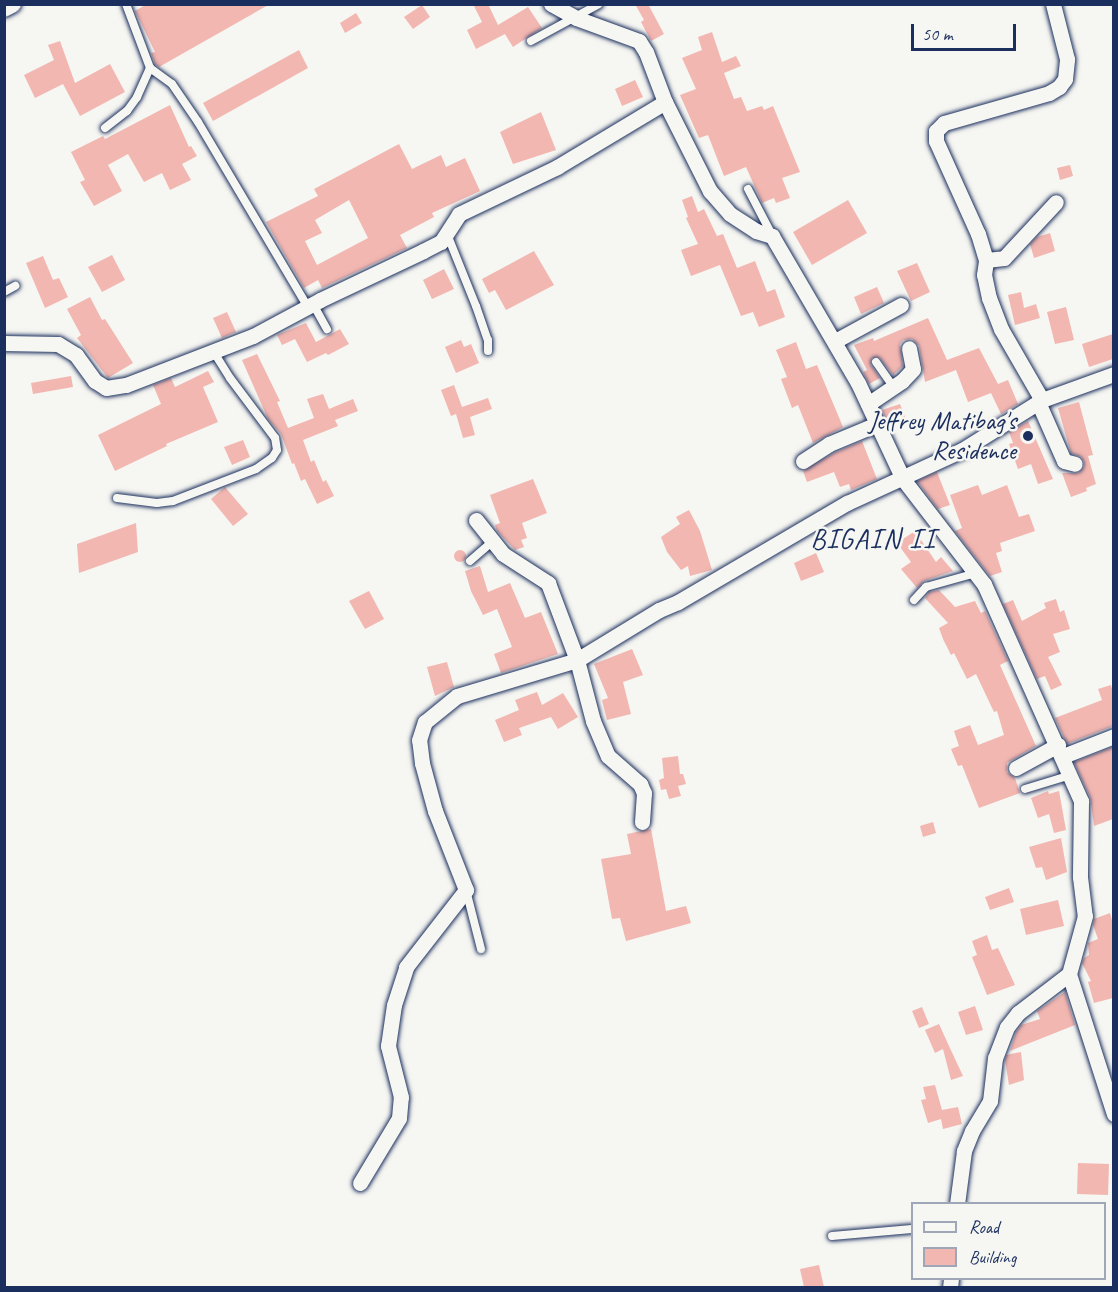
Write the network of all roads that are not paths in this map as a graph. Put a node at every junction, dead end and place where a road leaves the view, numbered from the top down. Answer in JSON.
{"nodes":[{"id":1,"x":126,"y":4,"type":"edge"},
{"id":2,"x":551,"y":4,"type":"edge"},
{"id":3,"x":599,"y":4,"type":"edge"},
{"id":4,"x":1053,"y":4,"type":"edge"},
{"id":5,"x":576,"y":18,"type":"junction"},
{"id":6,"x":531,"y":41,"type":"dead end"},
{"id":7,"x":150,"y":68,"type":"junction"},
{"id":8,"x":665,"y":102,"type":"junction"},
{"id":9,"x":105,"y":128,"type":"dead end"},
{"id":10,"x":748,"y":189,"type":"dead end"},
{"id":11,"x":1056,"y":202,"type":"dead end"},
{"id":12,"x":446,"y":233,"type":"junction"},
{"id":13,"x":772,"y":236,"type":"junction"},
{"id":14,"x":986,"y":260,"type":"junction"},
{"id":15,"x":15,"y":286,"type":"dead end"},
{"id":16,"x":4,"y":292,"type":"edge"},
{"id":17,"x":901,"y":305,"type":"dead end"},
{"id":18,"x":310,"y":306,"type":"junction"},
{"id":19,"x":327,"y":329,"type":"dead end"},
{"id":20,"x":835,"y":341,"type":"junction"},
{"id":21,"x":4,"y":344,"type":"edge"},
{"id":22,"x":909,"y":348,"type":"dead end"},
{"id":23,"x":213,"y":351,"type":"junction"},
{"id":24,"x":488,"y":351,"type":"dead end"},
{"id":25,"x":876,"y":362,"type":"dead end"},
{"id":26,"x":1113,"y":374,"type":"edge"},
{"id":27,"x":893,"y":386,"type":"junction"},
{"id":28,"x":1040,"y":401,"type":"junction"},
{"id":29,"x":868,"y":404,"type":"junction"},
{"id":30,"x":877,"y":424,"type":"junction"},
{"id":31,"x":803,"y":461,"type":"dead end"},
{"id":32,"x":1076,"y":464,"type":"dead end"},
{"id":33,"x":903,"y":479,"type":"junction"},
{"id":34,"x":117,"y":498,"type":"dead end"},
{"id":35,"x":477,"y":520,"type":"dead end"},
{"id":36,"x":492,"y":542,"type":"junction"},
{"id":37,"x":470,"y":561,"type":"dead end"},
{"id":38,"x":976,"y":573,"type":"junction"},
{"id":39,"x":914,"y":600,"type":"dead end"},
{"id":40,"x":577,"y":660,"type":"junction"},
{"id":41,"x":1113,"y":736,"type":"edge"},
{"id":42,"x":1060,"y":750,"type":"junction"},
{"id":43,"x":1016,"y":768,"type":"dead end"},
{"id":44,"x":1071,"y":775,"type":"junction"},
{"id":45,"x":1025,"y":789,"type":"dead end"},
{"id":46,"x":642,"y":822,"type":"dead end"},
{"id":47,"x":466,"y":890,"type":"junction"},
{"id":48,"x":481,"y":949,"type":"dead end"},
{"id":49,"x":1069,"y":974,"type":"junction"},
{"id":50,"x":1113,"y":1112,"type":"edge"},
{"id":51,"x":360,"y":1184,"type":"dead end"},
{"id":52,"x":957,"y":1202,"type":"edge"},
{"id":53,"x":911,"y":1229,"type":"edge"},
{"id":54,"x":832,"y":1236,"type":"dead end"}],
"edges":[{"from":1,"to":7,"type":"lane"},
{"from":2,"to":5,"type":"street"},
{"from":3,"to":5,"type":"lane"},
{"from":4,"to":14,"type":"street"},
{"from":5,"to":6,"type":"lane"},
{"from":5,"to":8,"type":"street"},
{"from":7,"to":9,"type":"lane"},
{"from":7,"to":18,"type":"lane"},
{"from":8,"to":12,"type":"street"},
{"from":8,"to":13,"type":"street"},
{"from":10,"to":13,"type":"lane"},
{"from":11,"to":14,"type":"street"},
{"from":12,"to":18,"type":"street"},
{"from":12,"to":24,"type":"lane"},
{"from":13,"to":20,"type":"street"},
{"from":14,"to":28,"type":"street"},
{"from":15,"to":16,"type":"lane"},
{"from":17,"to":20,"type":"street"},
{"from":18,"to":19,"type":"lane"},
{"from":18,"to":23,"type":"street"},
{"from":20,"to":29,"type":"street"},
{"from":21,"to":23,"type":"street"},
{"from":22,"to":27,"type":"street"},
{"from":23,"to":34,"type":"lane"},
{"from":25,"to":27,"type":"lane"},
{"from":26,"to":28,"type":"street"},
{"from":27,"to":29,"type":"street"},
{"from":28,"to":32,"type":"street"},
{"from":28,"to":33,"type":"street"},
{"from":29,"to":30,"type":"street"},
{"from":30,"to":31,"type":"street"},
{"from":30,"to":33,"type":"street"},
{"from":33,"to":38,"type":"street"},
{"from":33,"to":40,"type":"street"},
{"from":35,"to":36,"type":"street"},
{"from":36,"to":37,"type":"lane"},
{"from":36,"to":40,"type":"street"},
{"from":38,"to":39,"type":"lane"},
{"from":38,"to":42,"type":"street"},
{"from":40,"to":46,"type":"street"},
{"from":40,"to":47,"type":"street"},
{"from":41,"to":42,"type":"street"},
{"from":42,"to":43,"type":"street"},
{"from":42,"to":44,"type":"street"},
{"from":44,"to":45,"type":"lane"},
{"from":44,"to":49,"type":"street"},
{"from":47,"to":48,"type":"lane"},
{"from":47,"to":51,"type":"street"},
{"from":49,"to":50,"type":"street"},
{"from":49,"to":52,"type":"street"},
{"from":53,"to":54,"type":"lane"}]}
